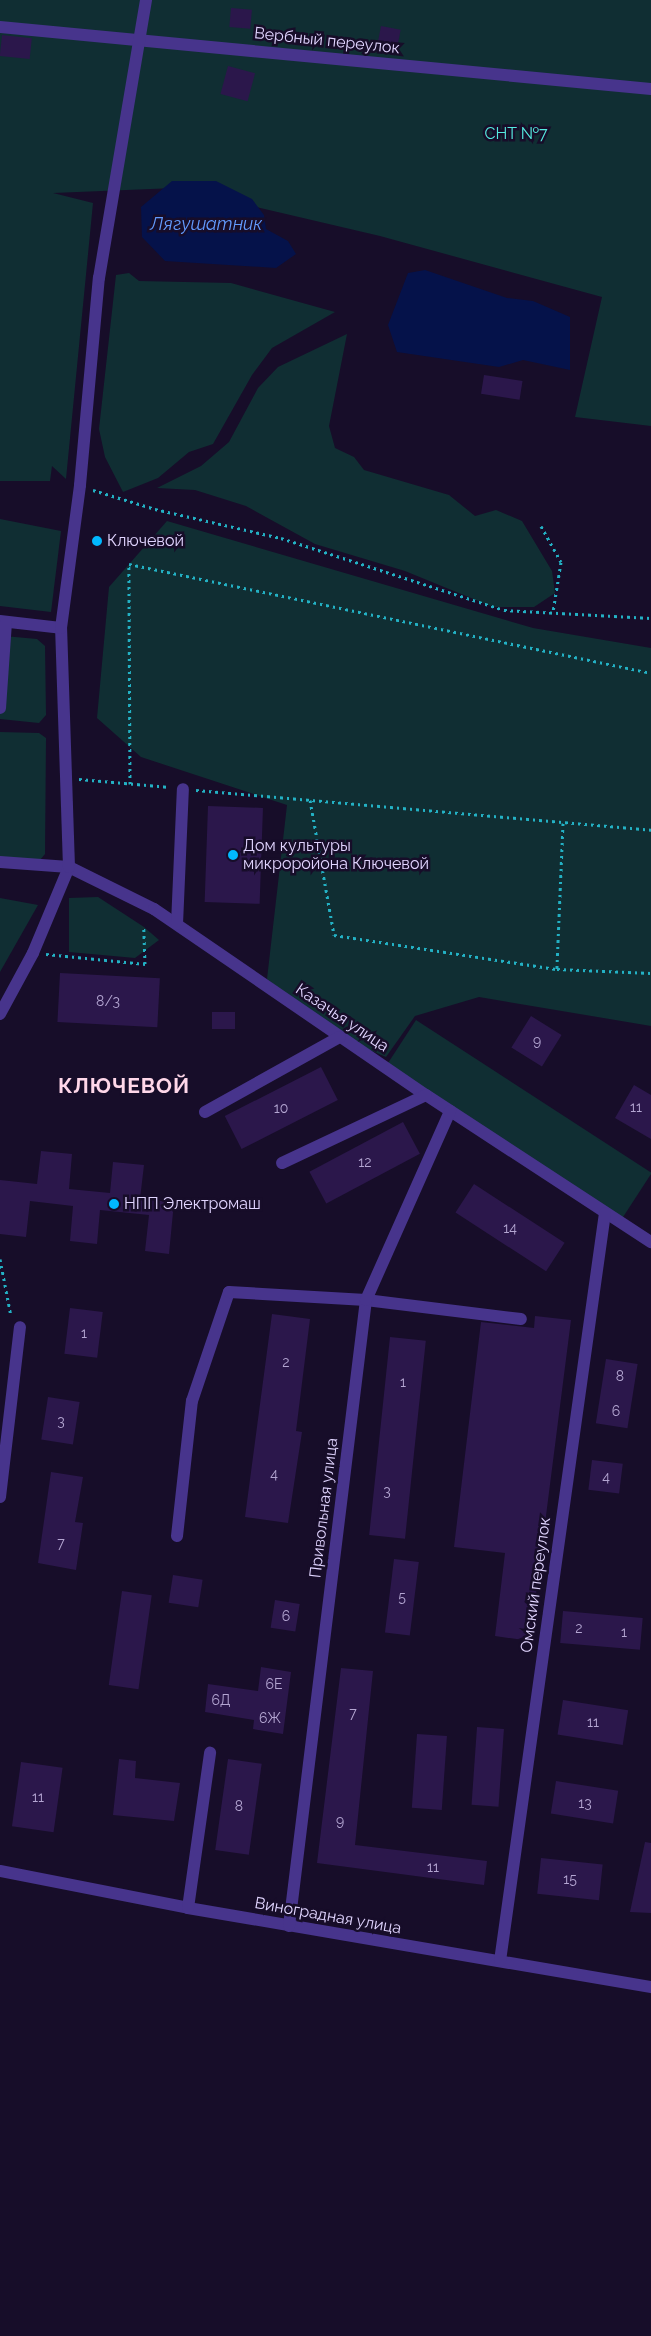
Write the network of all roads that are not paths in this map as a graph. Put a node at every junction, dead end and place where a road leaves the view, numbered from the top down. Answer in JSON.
{"nodes":[{"id":1,"x":146,"y":0,"type":"edge"},
{"id":2,"x":0,"y":27,"type":"edge"},
{"id":3,"x":141,"y":39,"type":"junction"},
{"id":4,"x":651,"y":89,"type":"edge"},
{"id":5,"x":3,"y":621,"type":"edge"},
{"id":6,"x":61,"y":628,"type":"junction"},
{"id":7,"x":0,"y":708,"type":"edge"},
{"id":8,"x":183,"y":789,"type":"road end"},
{"id":9,"x":0,"y":862,"type":"edge"},
{"id":10,"x":70,"y":867,"type":"junction"},
{"id":11,"x":177,"y":924,"type":"junction"},
{"id":12,"x":0,"y":1014,"type":"edge"},
{"id":13,"x":340,"y":1037,"type":"junction"},
{"id":14,"x":426,"y":1095,"type":"junction"},
{"id":15,"x":450,"y":1111,"type":"junction"},
{"id":16,"x":205,"y":1112,"type":"dead end"},
{"id":17,"x":282,"y":1164,"type":"dead end"},
{"id":18,"x":605,"y":1213,"type":"junction"},
{"id":19,"x":651,"y":1242,"type":"edge"},
{"id":20,"x":366,"y":1300,"type":"junction"},
{"id":21,"x":521,"y":1319,"type":"dead end"},
{"id":22,"x":16,"y":1328,"type":"road end"},
{"id":23,"x":0,"y":1497,"type":"edge"},
{"id":24,"x":176,"y":1536,"type":"dead end"},
{"id":25,"x":210,"y":1753,"type":"dead end"},
{"id":26,"x":0,"y":1871,"type":"edge"},
{"id":27,"x":188,"y":1908,"type":"junction"},
{"id":28,"x":289,"y":1926,"type":"junction"},
{"id":29,"x":500,"y":1962,"type":"junction"},
{"id":30,"x":650,"y":1986,"type":"edge"}],
"edges":[{"from":1,"to":3,"type":"street"},
{"from":2,"to":3,"type":"street","name":"Вербный переулок"},
{"from":3,"to":4,"type":"street","name":"Вербный переулок"},
{"from":3,"to":6,"type":"street"},
{"from":5,"to":6,"type":"street"},
{"from":5,"to":7,"type":"street"},
{"from":6,"to":10,"type":"street"},
{"from":8,"to":11,"type":"street"},
{"from":9,"to":10,"type":"street","name":"Казачья улица"},
{"from":10,"to":11,"type":"street","name":"Казачья улица"},
{"from":10,"to":12,"type":"street"},
{"from":11,"to":13,"type":"street","name":"Казачья улица"},
{"from":13,"to":14,"type":"street","name":"Казачья улица"},
{"from":13,"to":16,"type":"street"},
{"from":14,"to":15,"type":"street","name":"Казачья улица"},
{"from":14,"to":17,"type":"street"},
{"from":15,"to":18,"type":"street","name":"Казачья улица"},
{"from":15,"to":20,"type":"street","name":"Привольная улица"},
{"from":18,"to":19,"type":"street","name":"Казачья улица"},
{"from":18,"to":29,"type":"street","name":"Омский переулок"},
{"from":20,"to":21,"type":"street"},
{"from":20,"to":24,"type":"street"},
{"from":20,"to":28,"type":"street","name":"Привольная улица"},
{"from":22,"to":23,"type":"street"},
{"from":25,"to":27,"type":"street"},
{"from":26,"to":27,"type":"street","name":"Виноградная улица"},
{"from":27,"to":28,"type":"street","name":"Виноградная улица"},
{"from":28,"to":29,"type":"street","name":"Виноградная улица"},
{"from":29,"to":30,"type":"street","name":"Виноградная улица"}]}
